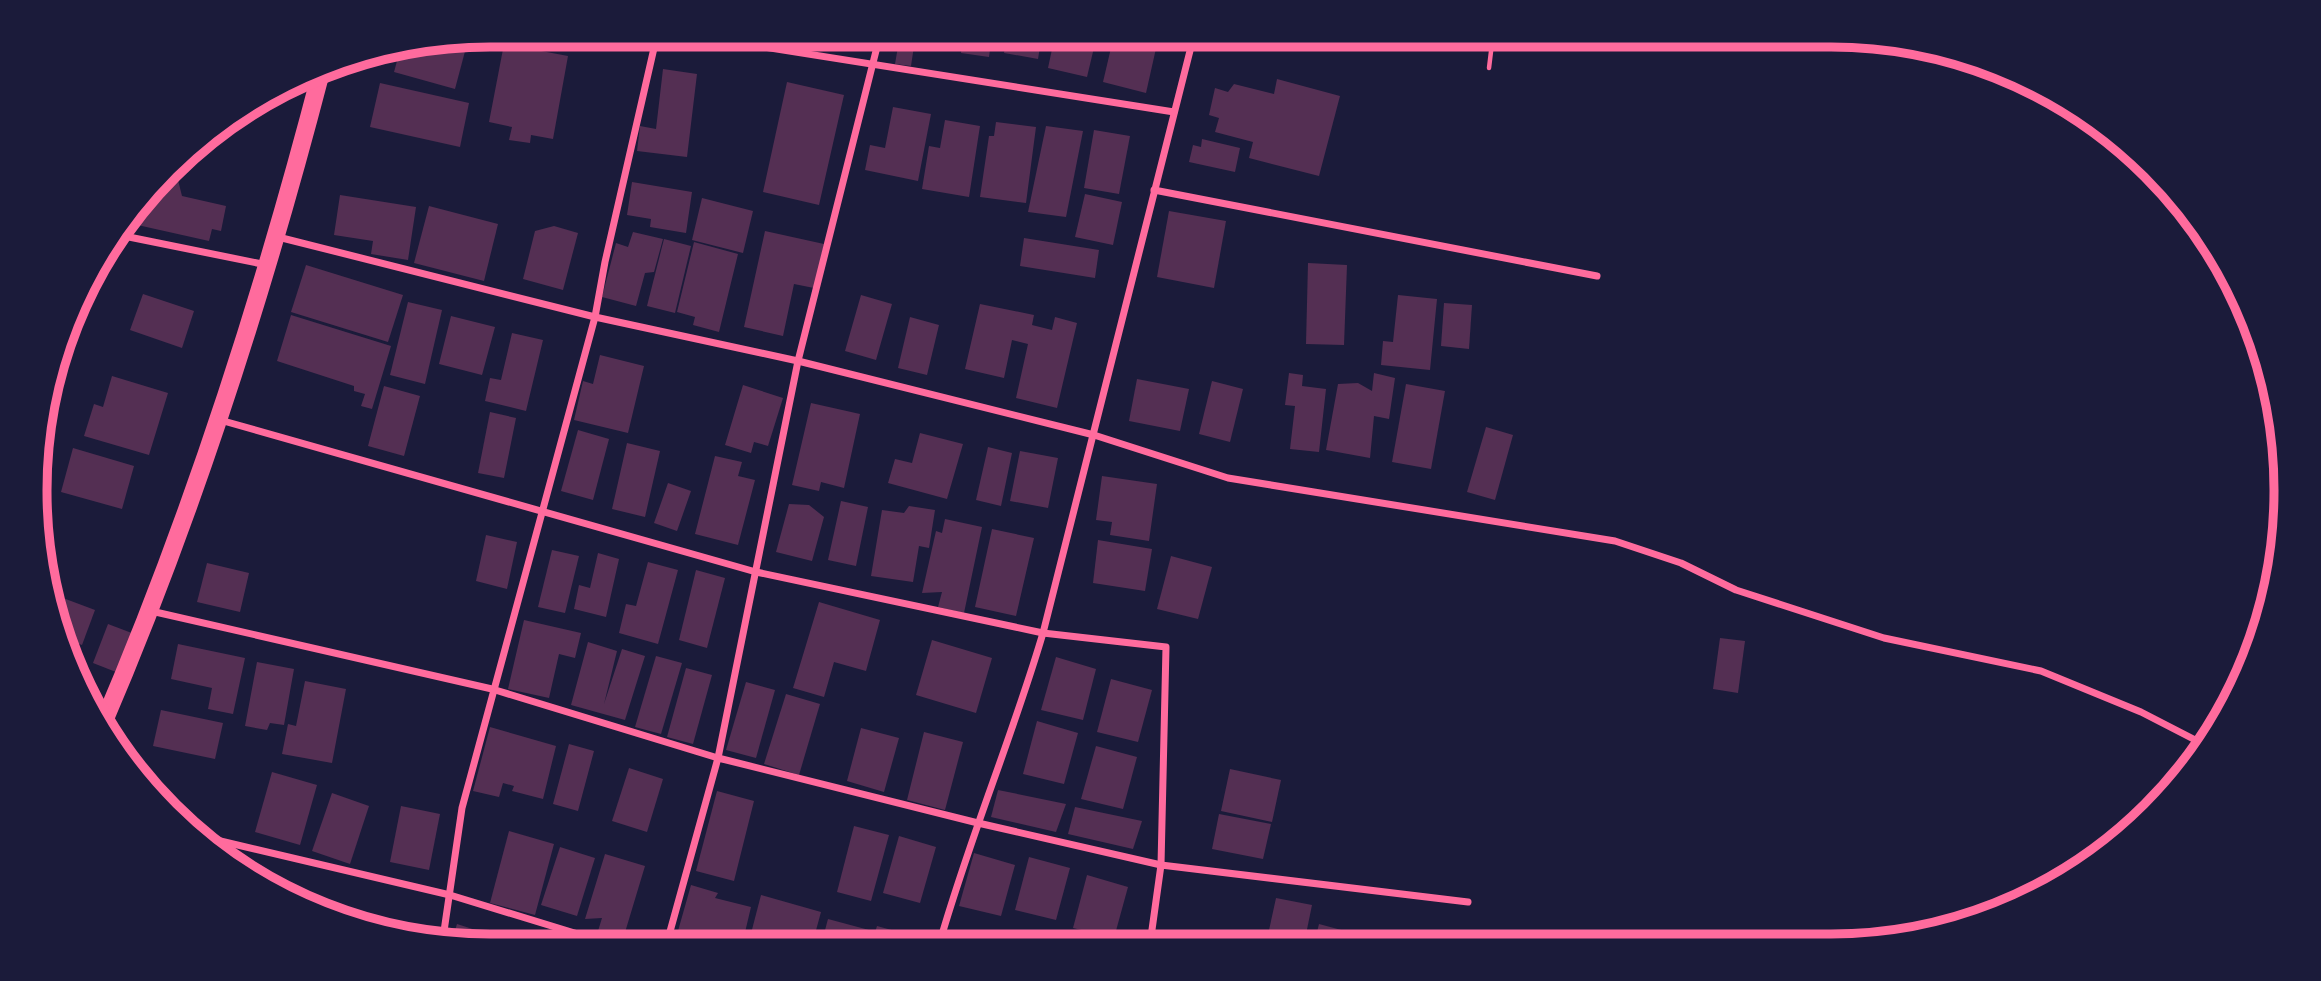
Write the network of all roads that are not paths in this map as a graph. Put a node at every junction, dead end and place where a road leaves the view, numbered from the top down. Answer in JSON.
{"nodes":[{"id":1,"x":654,"y":47,"type":"edge"},
{"id":2,"x":762,"y":47,"type":"edge"},
{"id":3,"x":877,"y":47,"type":"edge"},
{"id":4,"x":1191,"y":47,"type":"edge"},
{"id":5,"x":873,"y":65,"type":"junction"},
{"id":6,"x":318,"y":82,"type":"edge"},
{"id":7,"x":1174,"y":112,"type":"junction"},
{"id":8,"x":1154,"y":190,"type":"junction"},
{"id":9,"x":127,"y":237,"type":"edge"},
{"id":10,"x":278,"y":237,"type":"junction"},
{"id":11,"x":268,"y":265,"type":"junction"},
{"id":12,"x":1597,"y":276,"type":"dead end"},
{"id":13,"x":595,"y":317,"type":"junction"},
{"id":14,"x":798,"y":361,"type":"junction"},
{"id":15,"x":220,"y":420,"type":"junction"},
{"id":16,"x":1094,"y":435,"type":"junction"},
{"id":17,"x":543,"y":511,"type":"junction"},
{"id":18,"x":756,"y":572,"type":"junction"},
{"id":19,"x":151,"y":611,"type":"junction"},
{"id":20,"x":1043,"y":633,"type":"junction"},
{"id":21,"x":492,"y":689,"type":"junction"},
{"id":22,"x":108,"y":713,"type":"edge"},
{"id":23,"x":2196,"y":741,"type":"edge"},
{"id":24,"x":718,"y":758,"type":"junction"},
{"id":25,"x":978,"y":823,"type":"junction"},
{"id":26,"x":219,"y":841,"type":"edge"},
{"id":27,"x":1161,"y":865,"type":"junction"},
{"id":28,"x":450,"y":895,"type":"junction"},
{"id":29,"x":1468,"y":902,"type":"dead end"},
{"id":30,"x":444,"y":931,"type":"edge"},
{"id":31,"x":578,"y":934,"type":"edge"},
{"id":32,"x":669,"y":934,"type":"edge"},
{"id":33,"x":943,"y":934,"type":"edge"},
{"id":34,"x":1151,"y":934,"type":"edge"}],
"edges":[{"from":1,"to":13,"type":"street"},
{"from":2,"to":5,"type":"street"},
{"from":3,"to":5,"type":"street"},
{"from":4,"to":7,"type":"street"},
{"from":5,"to":7,"type":"street"},
{"from":5,"to":14,"type":"street"},
{"from":6,"to":10,"type":"main road"},
{"from":7,"to":8,"type":"street"},
{"from":8,"to":12,"type":"street"},
{"from":8,"to":16,"type":"street"},
{"from":9,"to":11,"type":"street"},
{"from":10,"to":11,"type":"main road"},
{"from":10,"to":13,"type":"street"},
{"from":11,"to":15,"type":"main road"},
{"from":13,"to":14,"type":"street"},
{"from":13,"to":17,"type":"street"},
{"from":14,"to":16,"type":"street"},
{"from":14,"to":18,"type":"street"},
{"from":15,"to":17,"type":"street"},
{"from":15,"to":19,"type":"main road"},
{"from":16,"to":20,"type":"street"},
{"from":16,"to":23,"type":"street"},
{"from":17,"to":18,"type":"street"},
{"from":17,"to":21,"type":"street"},
{"from":18,"to":20,"type":"street"},
{"from":18,"to":24,"type":"street"},
{"from":19,"to":21,"type":"street"},
{"from":19,"to":22,"type":"main road"},
{"from":20,"to":25,"type":"street"},
{"from":20,"to":27,"type":"street"},
{"from":21,"to":24,"type":"street"},
{"from":21,"to":28,"type":"street"},
{"from":24,"to":25,"type":"street"},
{"from":24,"to":32,"type":"street"},
{"from":25,"to":27,"type":"street"},
{"from":25,"to":33,"type":"street"},
{"from":26,"to":28,"type":"street"},
{"from":27,"to":29,"type":"street"},
{"from":27,"to":34,"type":"street"},
{"from":28,"to":30,"type":"street"},
{"from":28,"to":31,"type":"street"}]}
